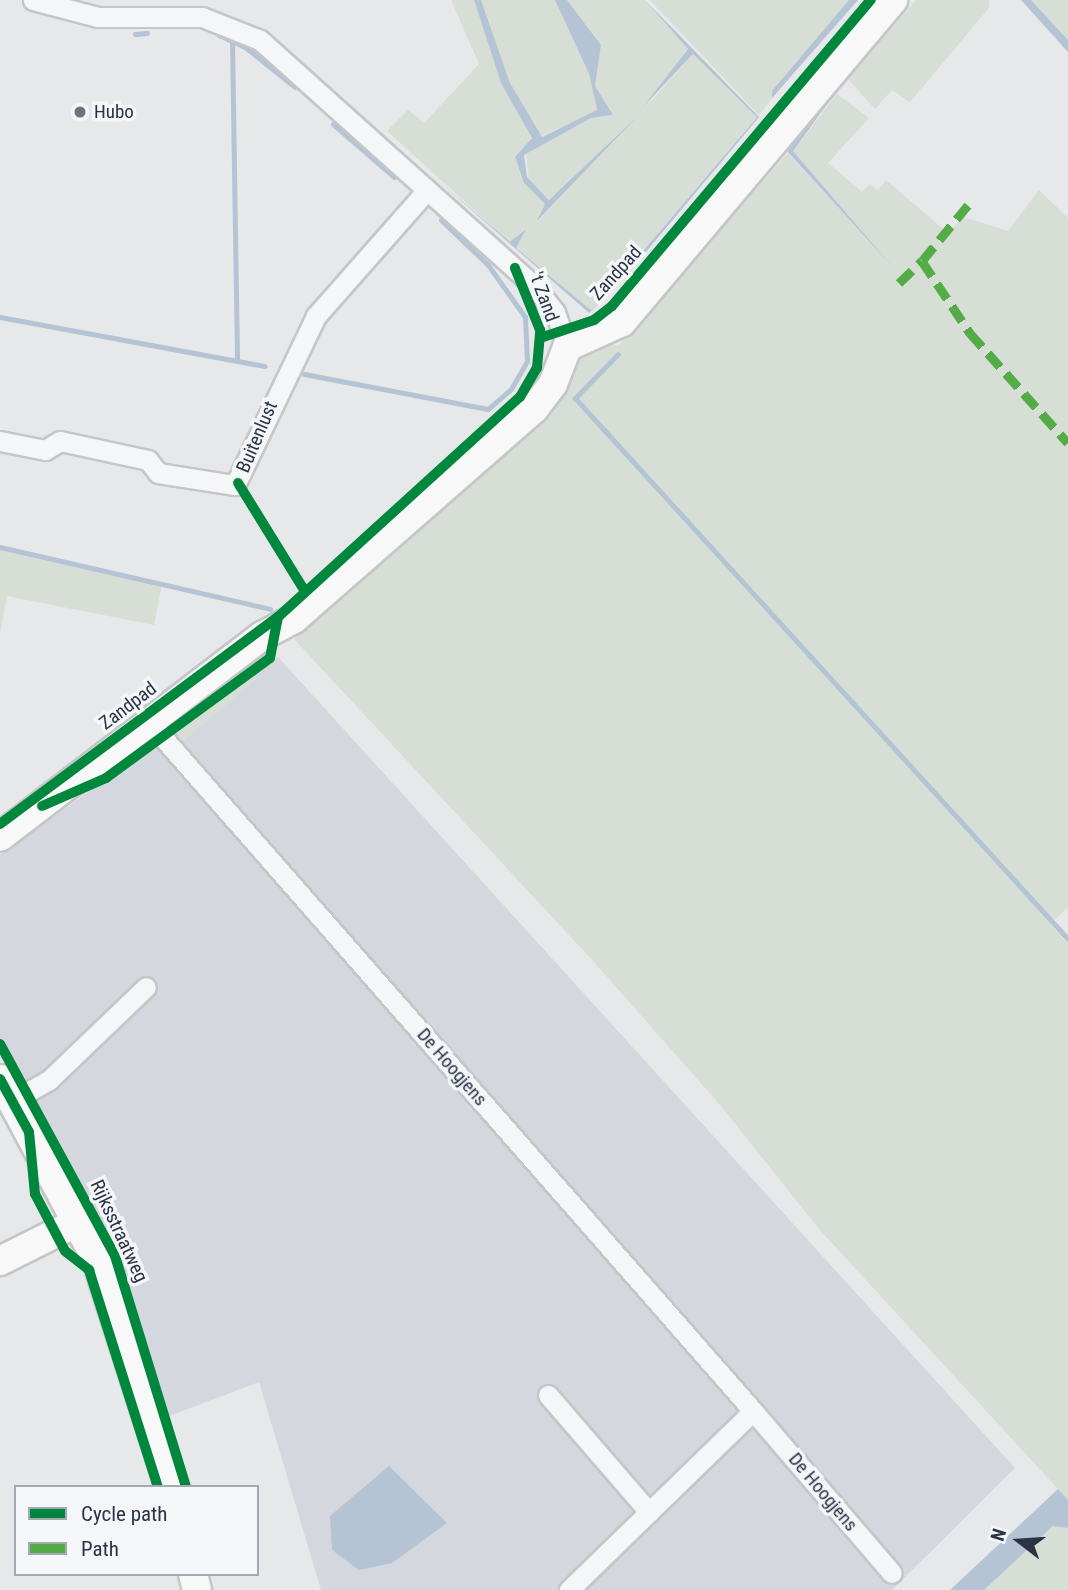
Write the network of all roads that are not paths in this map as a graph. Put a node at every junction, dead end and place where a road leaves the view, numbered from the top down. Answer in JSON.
{"nodes":[{"id":1,"x":33,"y":0,"type":"edge"},
{"id":2,"x":892,"y":0,"type":"edge"},
{"id":3,"x":427,"y":190,"type":"junction"},
{"id":4,"x":567,"y":347,"type":"junction"},
{"id":5,"x":0,"y":441,"type":"edge"},
{"id":6,"x":152,"y":724,"type":"junction"},
{"id":7,"x":0,"y":837,"type":"edge"},
{"id":8,"x":146,"y":987,"type":"dead end"},
{"id":9,"x":6,"y":1090,"type":"edge"},
{"id":10,"x":78,"y":1222,"type":"junction"},
{"id":11,"x":0,"y":1261,"type":"edge"},
{"id":12,"x":548,"y":1395,"type":"dead end"},
{"id":13,"x":753,"y":1410,"type":"junction"},
{"id":14,"x":169,"y":1485,"type":"edge"},
{"id":15,"x":649,"y":1512,"type":"junction"},
{"id":16,"x":892,"y":1573,"type":"dead end"},
{"id":17,"x":569,"y":1590,"type":"edge"}],
"edges":[{"from":1,"to":3,"type":"street","name":"'t Zand"},
{"from":2,"to":4,"type":"street","name":"Zandpad"},
{"from":3,"to":4,"type":"street","name":"'t Zand"},
{"from":3,"to":5,"type":"street","name":"Buitenlust"},
{"from":4,"to":6,"type":"street","name":"Zandpad"},
{"from":6,"to":7,"type":"street","name":"Zandpad"},
{"from":6,"to":13,"type":"street","name":"De Hoogjens"},
{"from":8,"to":9,"type":"street","name":"Rijksstraatweg"},
{"from":9,"to":10,"type":"street","name":"Rijksstraatweg"},
{"from":10,"to":11,"type":"street"},
{"from":10,"to":14,"type":"street","name":"Rijksstraatweg"},
{"from":12,"to":15,"type":"street"},
{"from":13,"to":15,"type":"street"},
{"from":13,"to":16,"type":"street","name":"De Hoogjens"},
{"from":15,"to":17,"type":"street"}]}
